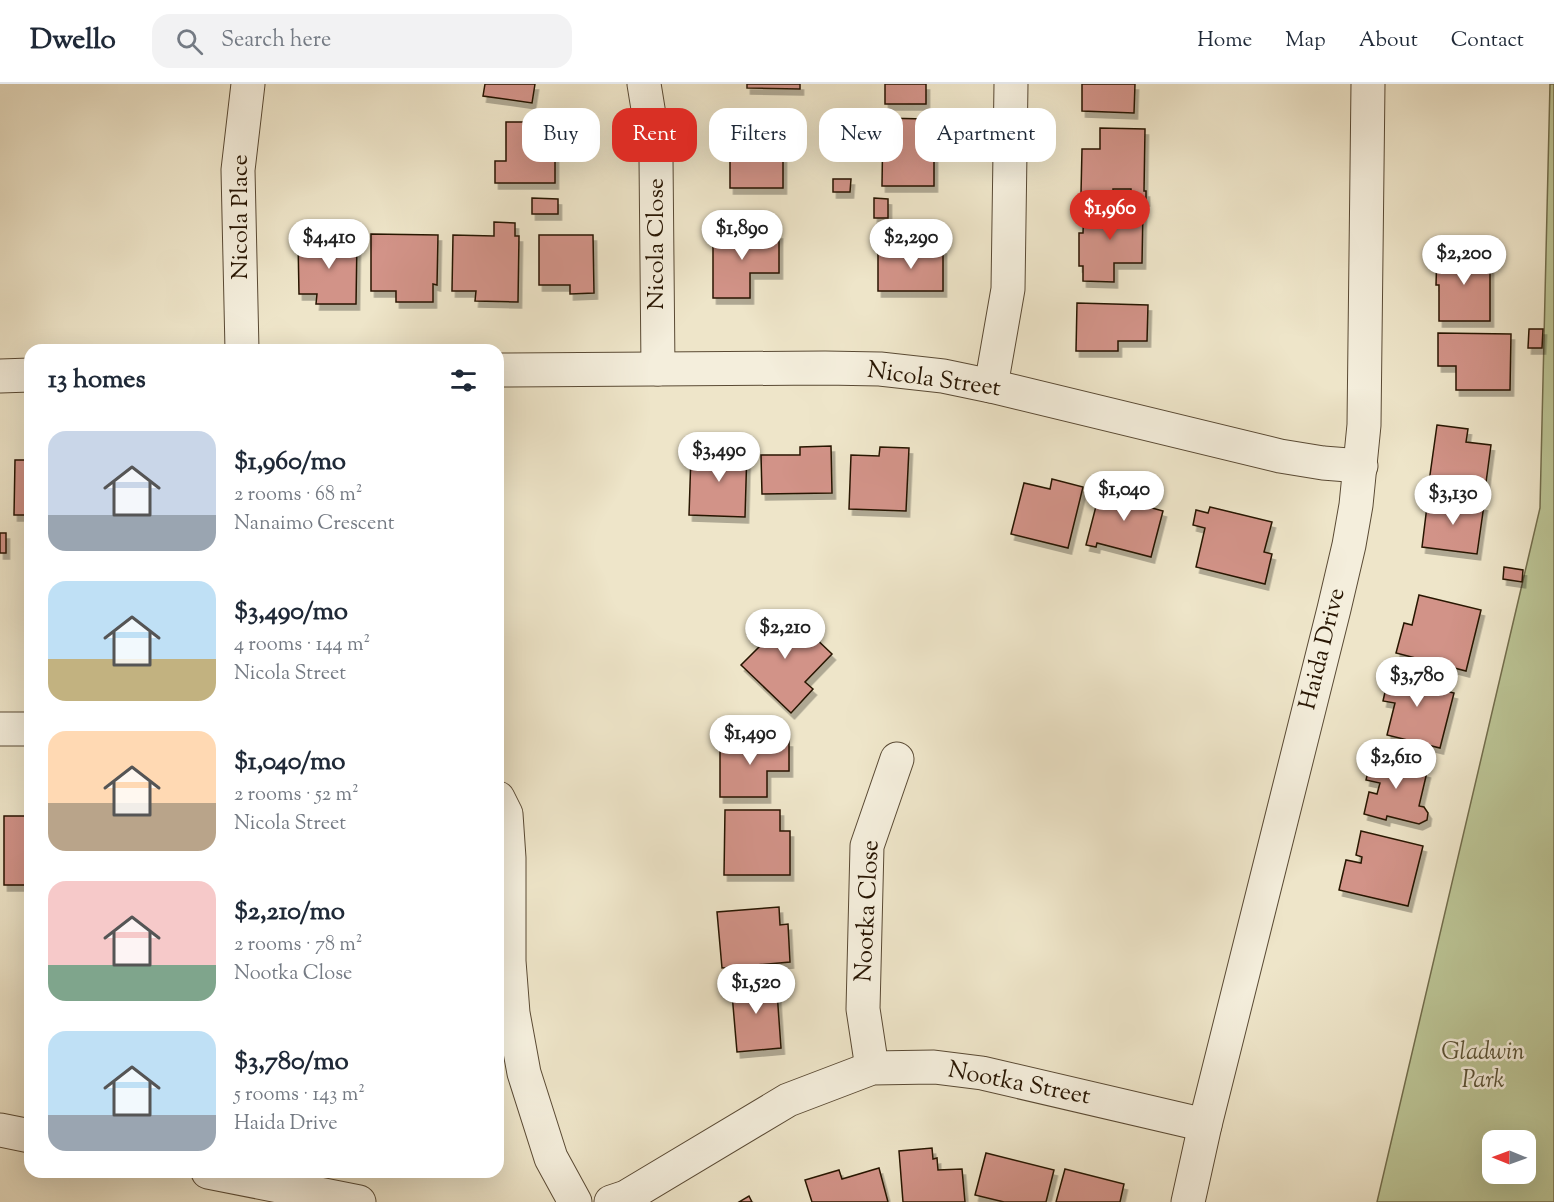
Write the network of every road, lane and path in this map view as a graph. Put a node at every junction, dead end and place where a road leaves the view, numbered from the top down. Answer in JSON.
{"nodes":[{"id":1,"x":248,"y":84,"type":"edge"},
{"id":2,"x":644,"y":84,"type":"edge"},
{"id":3,"x":1011,"y":84,"type":"edge"},
{"id":4,"x":1368,"y":84,"type":"edge"},
{"id":5,"x":242,"y":344,"type":"edge"},
{"id":6,"x":658,"y":369,"type":"junction"},
{"id":7,"x":504,"y":370,"type":"edge"},
{"id":8,"x":24,"y":375,"type":"edge"},
{"id":9,"x":0,"y":376,"type":"edge"},
{"id":10,"x":991,"y":386,"type":"junction"},
{"id":11,"x":1361,"y":466,"type":"junction"},
{"id":12,"x":0,"y":729,"type":"edge"},
{"id":13,"x":24,"y":729,"type":"edge"},
{"id":14,"x":897,"y":759,"type":"dead end"},
{"id":15,"x":504,"y":810,"type":"edge"},
{"id":16,"x":872,"y":1068,"type":"junction"},
{"id":17,"x":1205,"y":1125,"type":"junction"},
{"id":18,"x":0,"y":1130,"type":"edge"},
{"id":19,"x":24,"y":1135,"type":"edge"},
{"id":20,"x":238,"y":1178,"type":"edge"},
{"id":21,"x":359,"y":1202,"type":"edge"},
{"id":22,"x":575,"y":1202,"type":"edge"},
{"id":23,"x":611,"y":1202,"type":"edge"},
{"id":24,"x":1188,"y":1202,"type":"edge"}],
"edges":[{"from":1,"to":5,"type":"street","name":"Nicola Place"},
{"from":2,"to":6,"type":"street","name":"Nicola Close"},
{"from":3,"to":10,"type":"street"},
{"from":4,"to":11,"type":"street","name":"Haida Drive"},
{"from":6,"to":7,"type":"street","name":"Nicola Street"},
{"from":6,"to":10,"type":"street","name":"Nicola Street"},
{"from":8,"to":9,"type":"street"},
{"from":10,"to":11,"type":"street","name":"Nicola Street"},
{"from":11,"to":17,"type":"street","name":"Haida Drive"},
{"from":12,"to":13,"type":"street"},
{"from":14,"to":16,"type":"street","name":"Nootka Close"},
{"from":15,"to":22,"type":"street"},
{"from":16,"to":17,"type":"street","name":"Nootka Street"},
{"from":16,"to":23,"type":"street","name":"Nootka Street"},
{"from":17,"to":24,"type":"street","name":"Haida Drive"},
{"from":18,"to":19,"type":"street"},
{"from":20,"to":21,"type":"street"}]}
